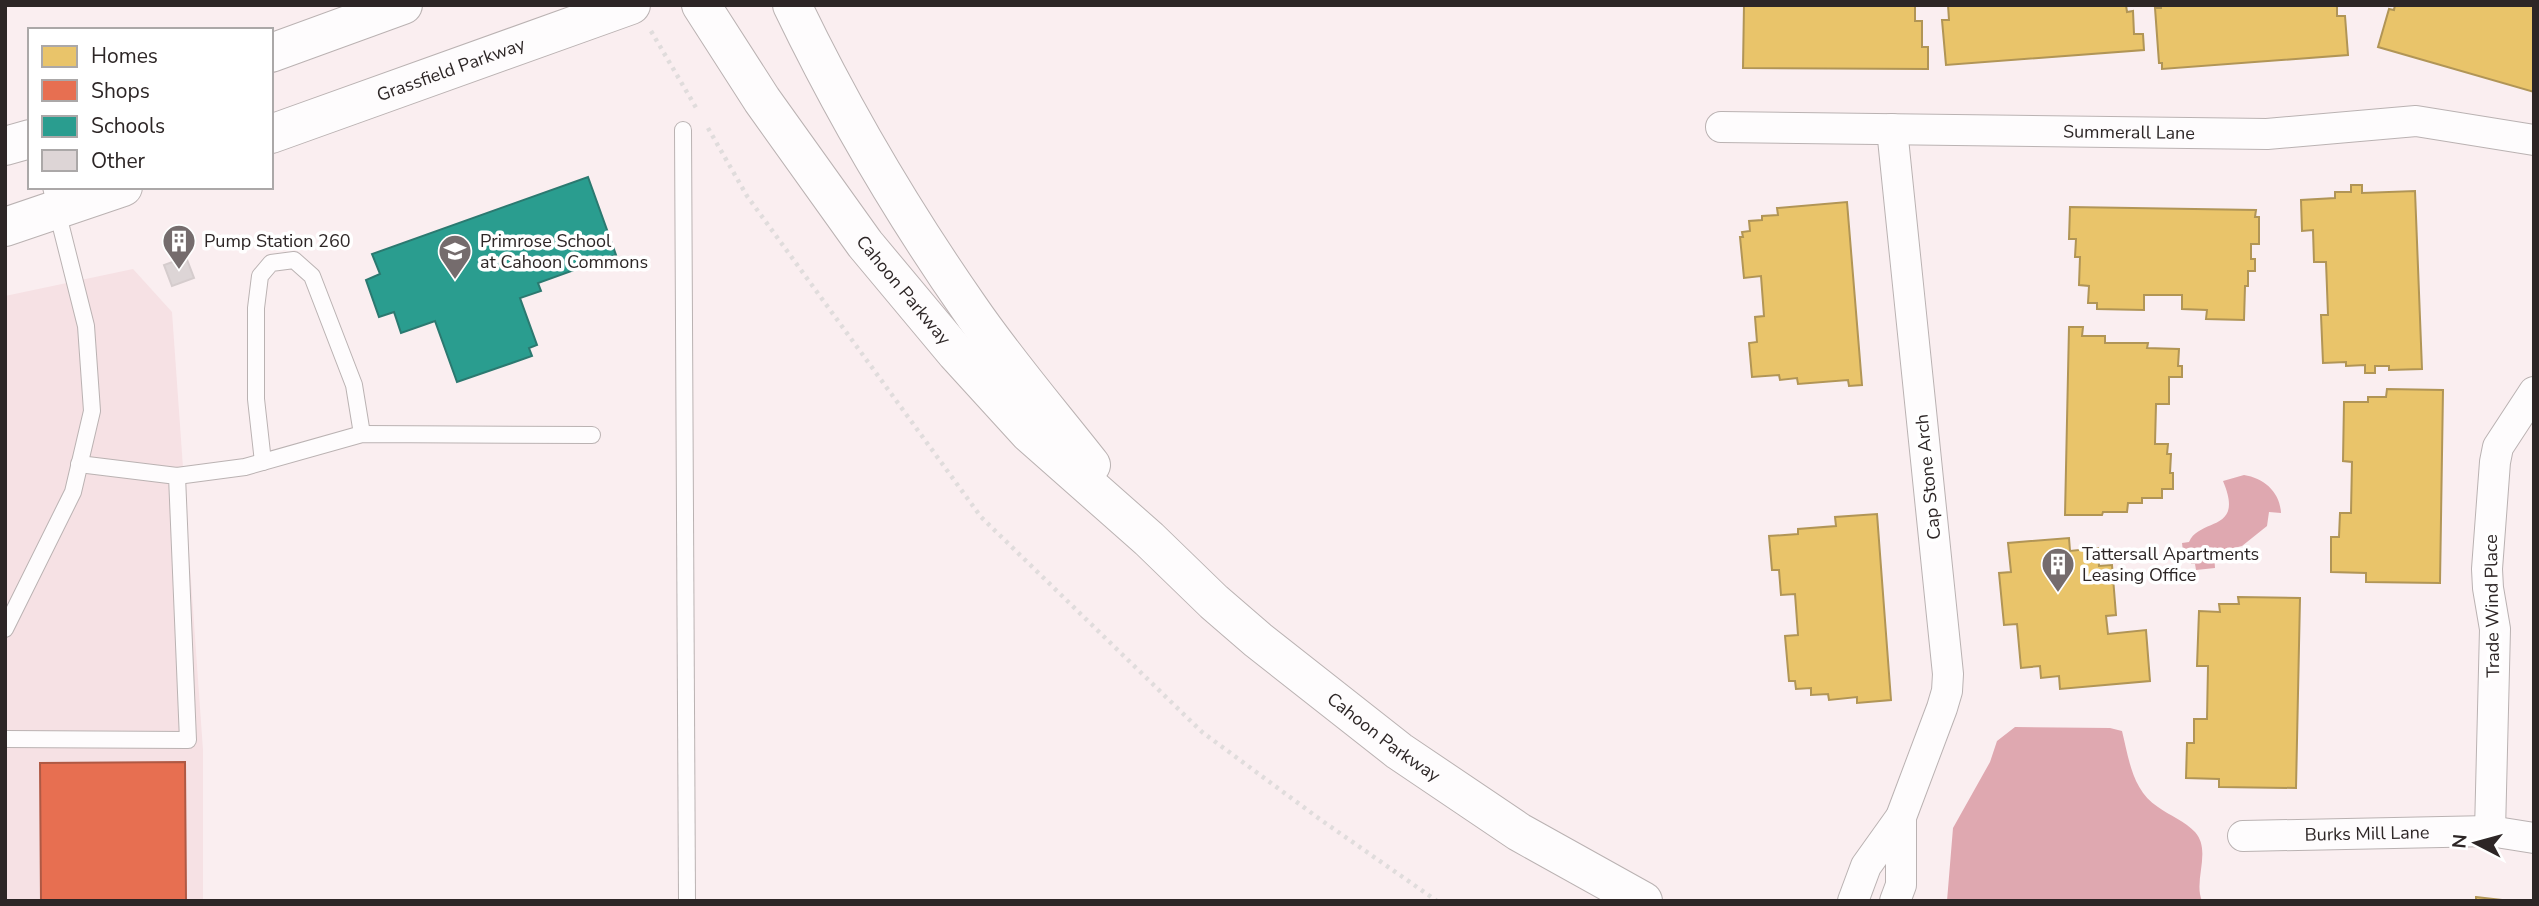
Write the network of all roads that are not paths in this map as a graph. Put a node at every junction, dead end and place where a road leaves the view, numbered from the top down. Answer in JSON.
{"nodes":[{"id":1,"x":403,"y":5,"type":"edge"},
{"id":2,"x":701,"y":5,"type":"edge"},
{"id":3,"x":792,"y":5,"type":"edge"},
{"id":4,"x":640,"y":16,"type":"edge"},
{"id":5,"x":273,"y":52,"type":"edge"},
{"id":6,"x":1720,"y":127,"type":"dead end"},
{"id":7,"x":1892,"y":129,"type":"junction"},
{"id":8,"x":683,"y":130,"type":"dead end"},
{"id":9,"x":273,"y":133,"type":"edge"},
{"id":10,"x":28,"y":140,"type":"edge"},
{"id":11,"x":2534,"y":140,"type":"edge"},
{"id":12,"x":5,"y":146,"type":"edge"},
{"id":13,"x":112,"y":189,"type":"edge"},
{"id":14,"x":54,"y":199,"type":"edge"},
{"id":15,"x":5,"y":227,"type":"edge"},
{"id":16,"x":2534,"y":392,"type":"edge"},
{"id":17,"x":362,"y":434,"type":"junction"},
{"id":18,"x":592,"y":435,"type":"dead end"},
{"id":19,"x":263,"y":461,"type":"junction"},
{"id":20,"x":79,"y":464,"type":"junction"},
{"id":21,"x":177,"y":476,"type":"junction"},
{"id":22,"x":1149,"y":538,"type":"junction"},
{"id":23,"x":5,"y":629,"type":"edge"},
{"id":24,"x":5,"y":738,"type":"edge"},
{"id":25,"x":1901,"y":817,"type":"junction"},
{"id":26,"x":2490,"y":831,"type":"junction"},
{"id":27,"x":2244,"y":836,"type":"dead end"},
{"id":28,"x":2534,"y":838,"type":"edge"},
{"id":29,"x":687,"y":901,"type":"edge"},
{"id":30,"x":1643,"y":901,"type":"edge"},
{"id":31,"x":1853,"y":901,"type":"edge"},
{"id":32,"x":1895,"y":901,"type":"edge"}],
"edges":[{"from":1,"to":5,"type":"street"},
{"from":2,"to":22,"type":"street","name":"Cahoon Parkway"},
{"from":3,"to":22,"type":"street","name":"Cahoon Parkway"},
{"from":4,"to":9,"type":"street","name":"Grassfield Parkway"},
{"from":6,"to":7,"type":"street","name":"Summerall Lane"},
{"from":7,"to":11,"type":"street","name":"Summerall Lane"},
{"from":7,"to":25,"type":"street","name":"Cap Stone Arch"},
{"from":8,"to":29,"type":"lane"},
{"from":10,"to":12,"type":"street"},
{"from":13,"to":14,"type":"street"},
{"from":14,"to":15,"type":"street"},
{"from":14,"to":20,"type":"lane"},
{"from":16,"to":26,"type":"street","name":"Trade Wind Place"},
{"from":17,"to":18,"type":"lane"},
{"from":17,"to":19,"type":"lane"},
{"from":17,"to":19,"type":"lane"},
{"from":19,"to":21,"type":"lane"},
{"from":20,"to":21,"type":"lane"},
{"from":20,"to":23,"type":"lane"},
{"from":21,"to":24,"type":"lane"},
{"from":22,"to":30,"type":"street","name":"Cahoon Parkway"},
{"from":25,"to":31,"type":"street","name":"Cap Stone Arch"},
{"from":25,"to":32,"type":"street","name":"Cap Stone Arch"},
{"from":26,"to":27,"type":"street","name":"Burks Mill Lane"},
{"from":26,"to":28,"type":"street","name":"Burks Mill Lane"}]}
